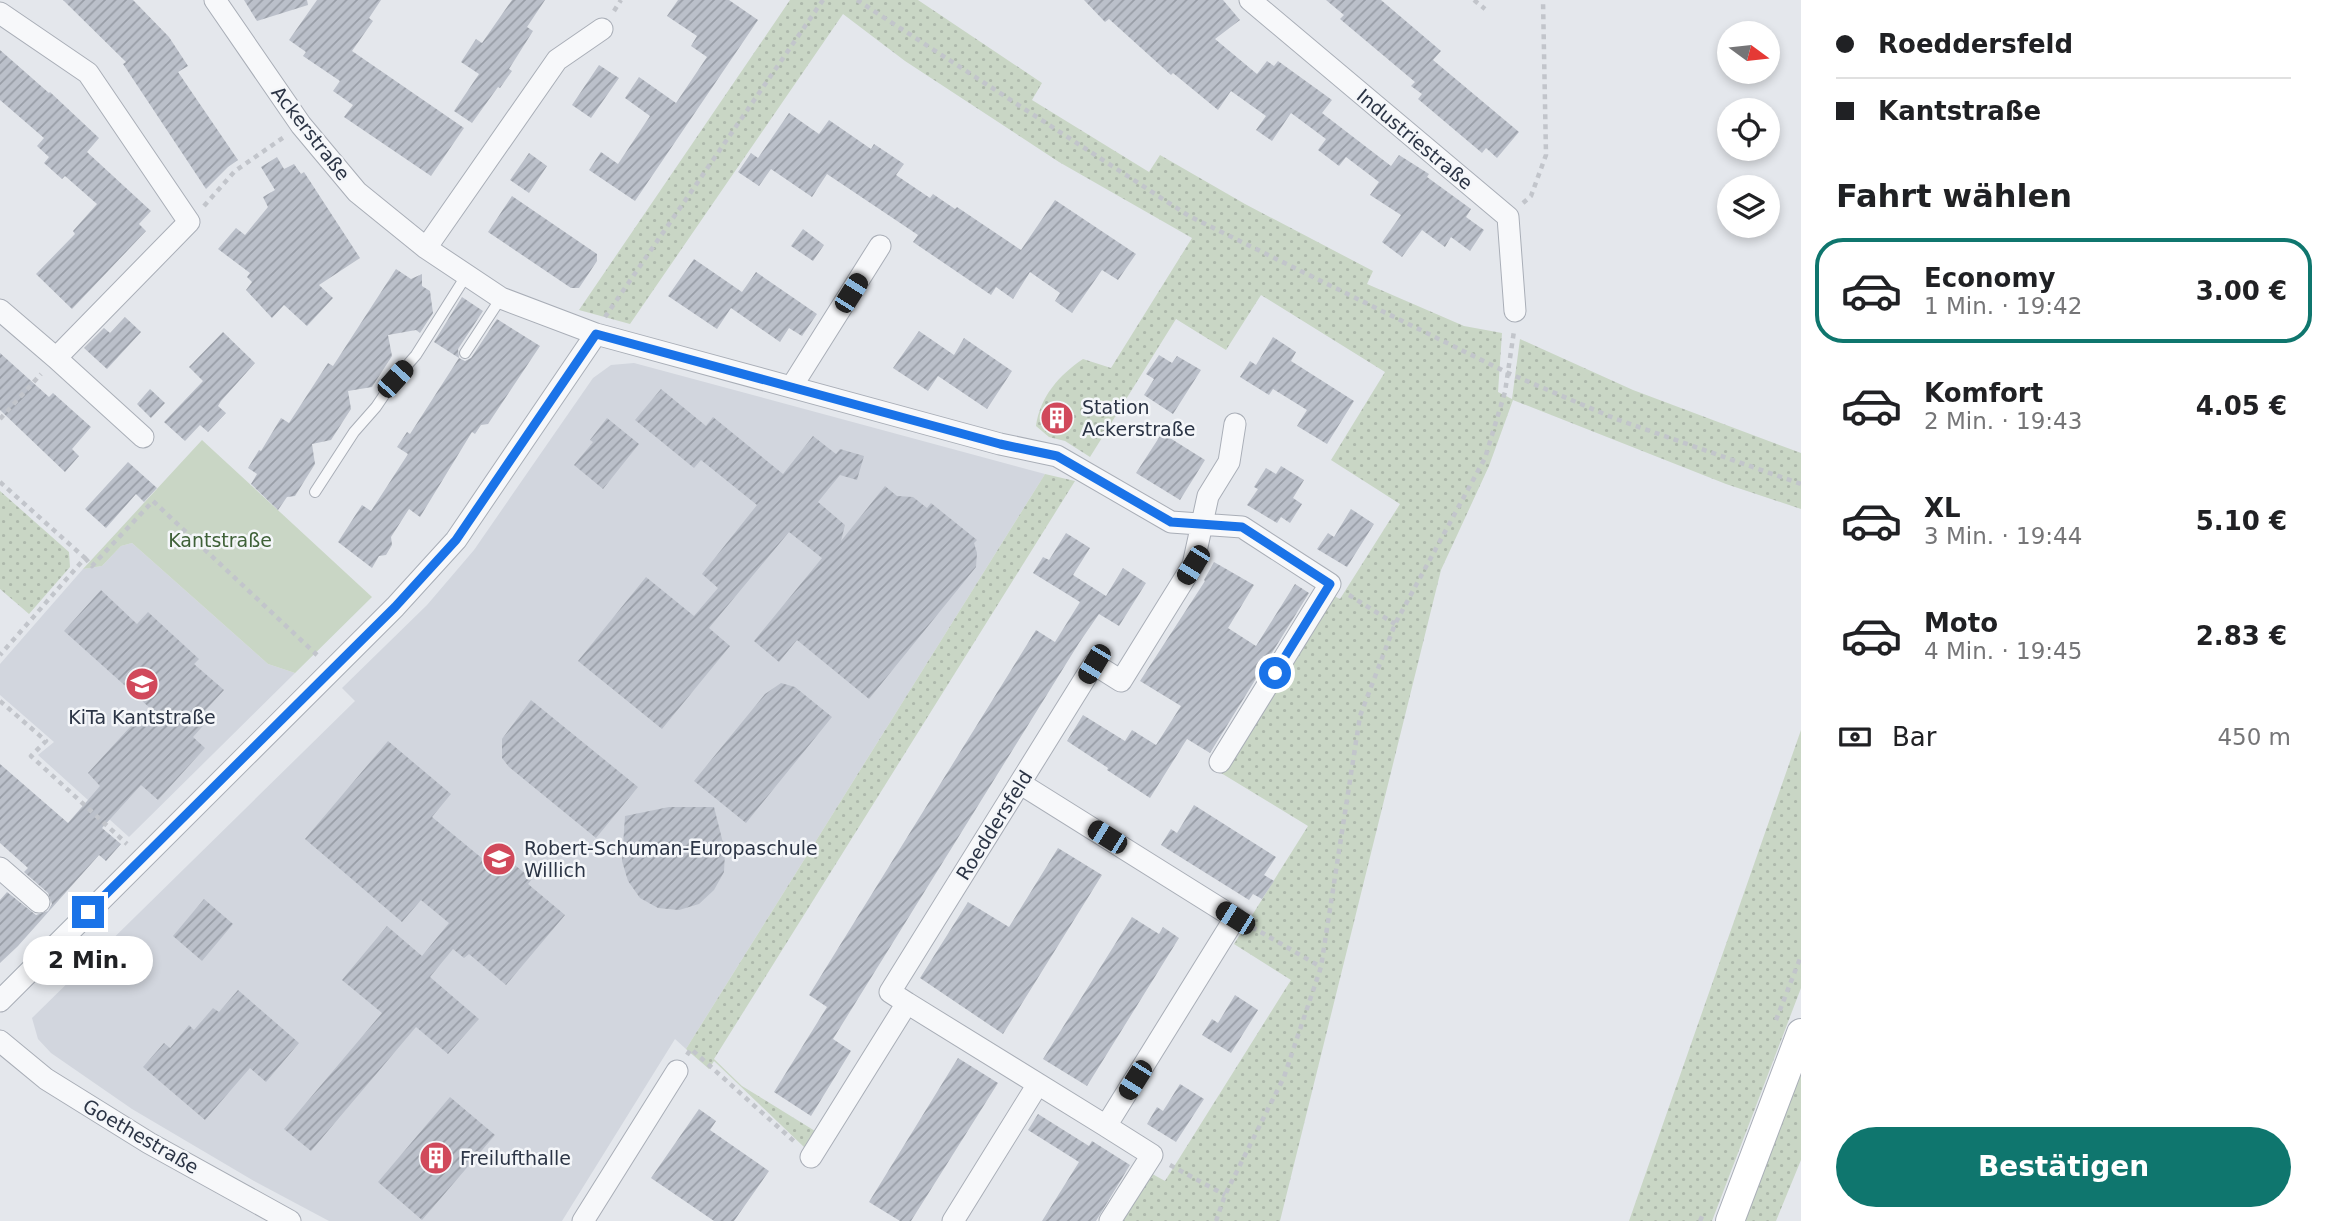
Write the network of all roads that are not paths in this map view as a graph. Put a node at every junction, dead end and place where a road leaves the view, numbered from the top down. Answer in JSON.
{"nodes":[{"id":1,"x":215,"y":0,"type":"edge"},
{"id":2,"x":1250,"y":0,"type":"edge"},
{"id":3,"x":0,"y":13,"type":"edge"},
{"id":4,"x":602,"y":29,"type":"dead end"},
{"id":5,"x":880,"y":247,"type":"dead end"},
{"id":6,"x":426,"y":248,"type":"junction"},
{"id":7,"x":467,"y":276,"type":"junction"},
{"id":8,"x":501,"y":298,"type":"junction"},
{"id":9,"x":0,"y":310,"type":"edge"},
{"id":10,"x":1515,"y":311,"type":"road end"},
{"id":11,"x":596,"y":334,"type":"junction"},
{"id":12,"x":465,"y":353,"type":"dead end"},
{"id":13,"x":55,"y":358,"type":"junction"},
{"id":14,"x":792,"y":386,"type":"junction"},
{"id":15,"x":1235,"y":424,"type":"dead end"},
{"id":16,"x":143,"y":438,"type":"dead end"},
{"id":17,"x":315,"y":492,"type":"dead end"},
{"id":18,"x":1202,"y":526,"type":"junction"},
{"id":19,"x":1220,"y":762,"type":"dead end"},
{"id":20,"x":1021,"y":783,"type":"junction"},
{"id":21,"x":0,"y":868,"type":"edge"},
{"id":22,"x":39,"y":902,"type":"dead end"},
{"id":23,"x":0,"y":1001,"type":"edge"},
{"id":24,"x":907,"y":1003,"type":"junction"},
{"id":25,"x":1801,"y":1033,"type":"edge"},
{"id":26,"x":0,"y":1041,"type":"edge"},
{"id":27,"x":677,"y":1071,"type":"road end"},
{"id":28,"x":1038,"y":1084,"type":"junction"},
{"id":29,"x":1106,"y":1126,"type":"junction"},
{"id":30,"x":811,"y":1157,"type":"road end"},
{"id":31,"x":290,"y":1221,"type":"edge"},
{"id":32,"x":583,"y":1221,"type":"edge"},
{"id":33,"x":953,"y":1221,"type":"edge"},
{"id":34,"x":1110,"y":1221,"type":"edge"},
{"id":35,"x":1730,"y":1221,"type":"edge"}],
"edges":[{"from":1,"to":6,"type":"street","name":"Ackerstraße"},
{"from":2,"to":10,"type":"street","name":"Industriestraße"},
{"from":3,"to":13,"type":"street"},
{"from":4,"to":6,"type":"street"},
{"from":5,"to":14,"type":"street"},
{"from":6,"to":7,"type":"street","name":"Ackerstraße"},
{"from":7,"to":8,"type":"street","name":"Ackerstraße"},
{"from":7,"to":17,"type":"lane"},
{"from":8,"to":11,"type":"street","name":"Ackerstraße"},
{"from":8,"to":12,"type":"lane"},
{"from":9,"to":13,"type":"street"},
{"from":11,"to":14,"type":"street","name":"Ackerstraße"},
{"from":11,"to":23,"type":"street"},
{"from":13,"to":16,"type":"street"},
{"from":14,"to":18,"type":"street","name":"Ackerstraße"},
{"from":15,"to":18,"type":"street","name":"Roeddersfeld"},
{"from":18,"to":19,"type":"street"},
{"from":18,"to":20,"type":"street","name":"Roeddersfeld"},
{"from":20,"to":24,"type":"street","name":"Roeddersfeld"},
{"from":20,"to":29,"type":"street"},
{"from":21,"to":22,"type":"street"},
{"from":24,"to":28,"type":"street"},
{"from":24,"to":30,"type":"street"},
{"from":25,"to":35,"type":"main road"},
{"from":26,"to":31,"type":"street","name":"Goethestraße"},
{"from":27,"to":32,"type":"street"},
{"from":28,"to":29,"type":"street"},
{"from":28,"to":33,"type":"street"},
{"from":29,"to":34,"type":"street"}]}
